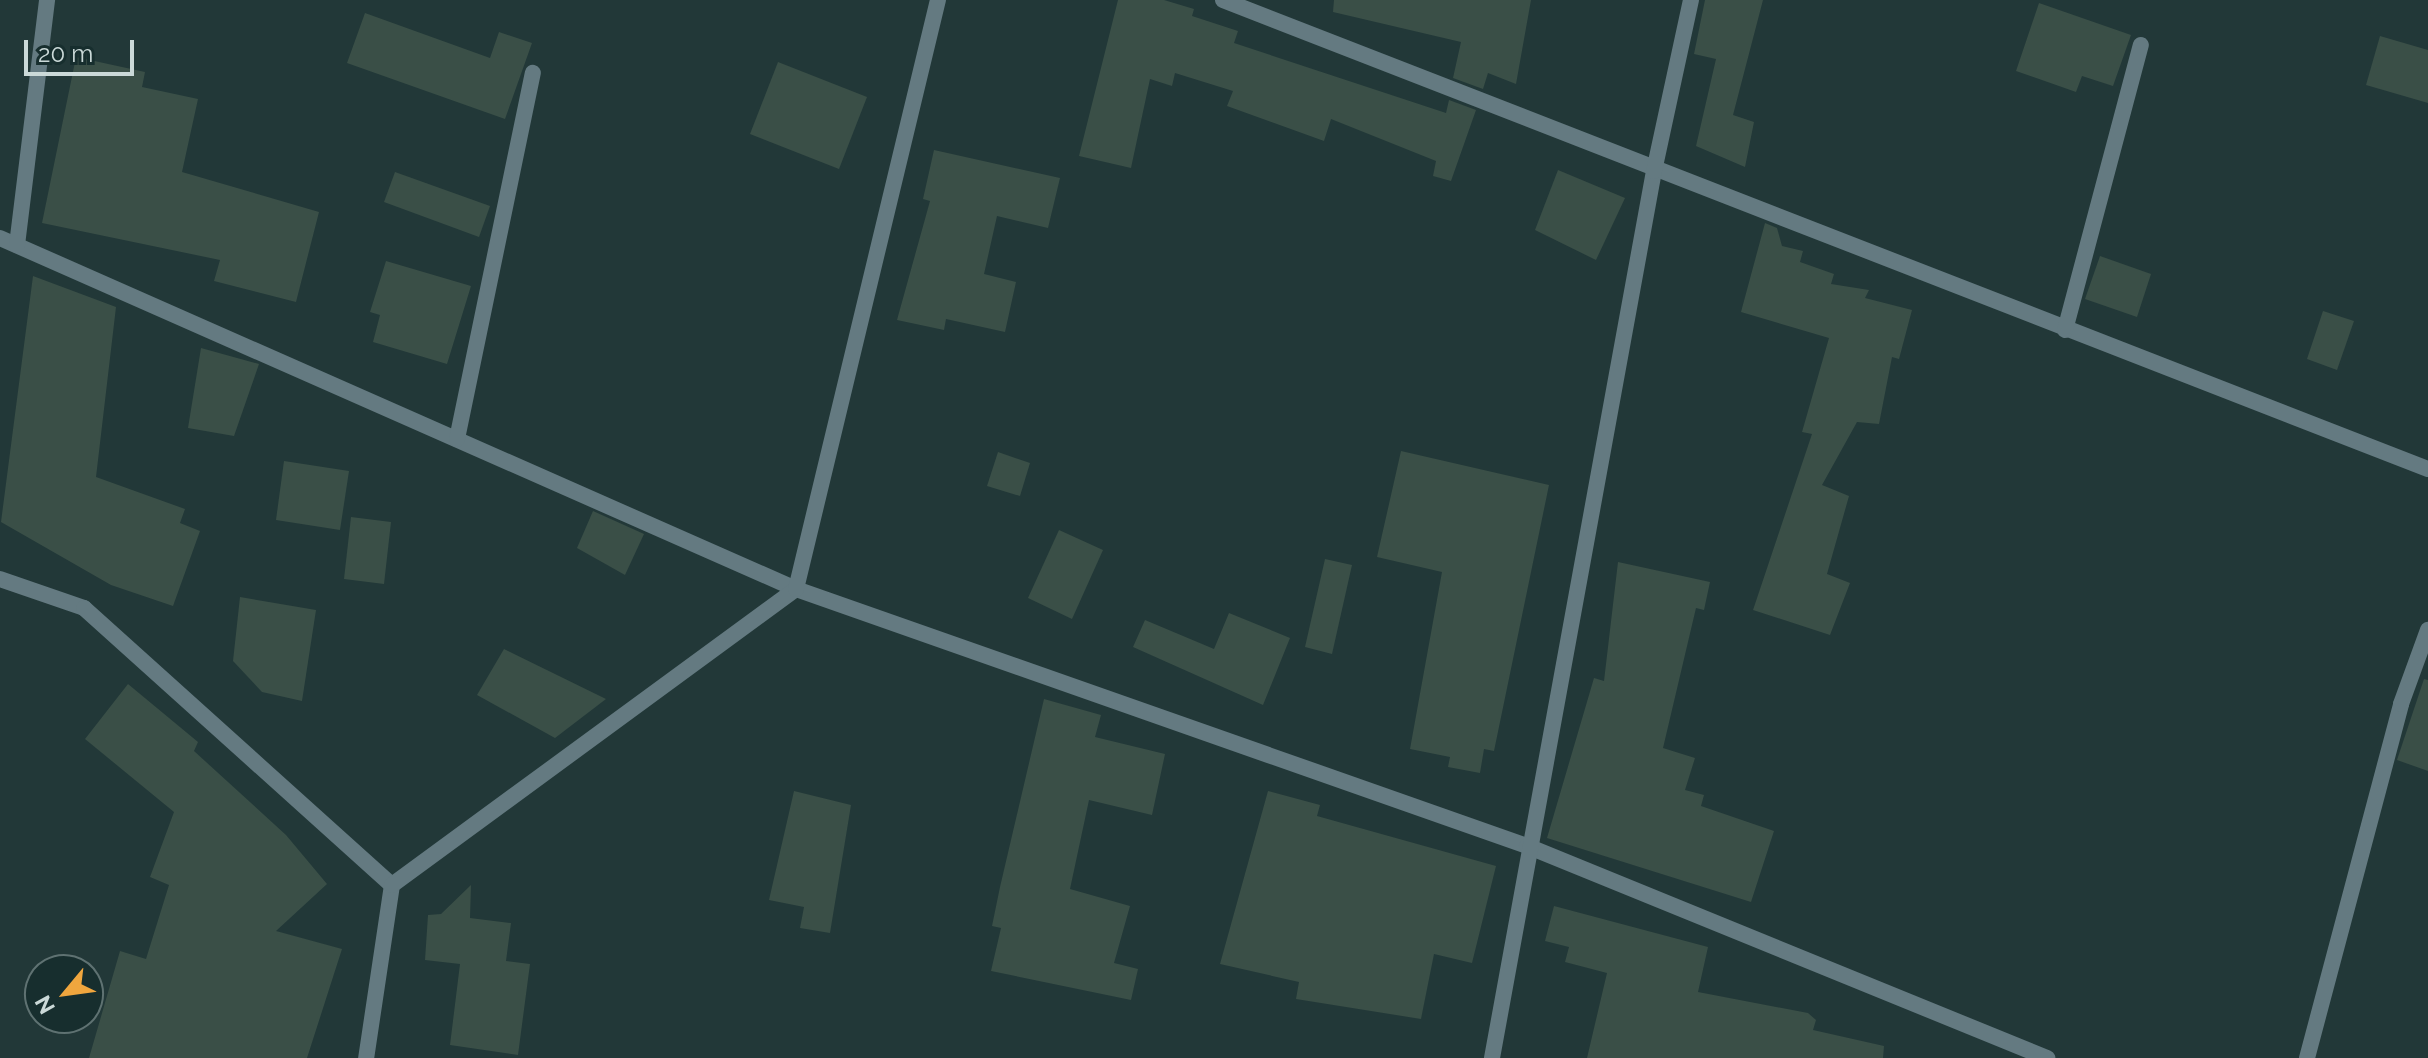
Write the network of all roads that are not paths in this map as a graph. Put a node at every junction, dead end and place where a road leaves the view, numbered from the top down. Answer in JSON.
{"nodes":[{"id":1,"x":47,"y":0,"type":"edge"},
{"id":2,"x":938,"y":0,"type":"edge"},
{"id":3,"x":1223,"y":0,"type":"edge"},
{"id":4,"x":1691,"y":0,"type":"edge"},
{"id":5,"x":2141,"y":45,"type":"dead end"},
{"id":6,"x":533,"y":73,"type":"dead end"},
{"id":7,"x":1654,"y":171,"type":"junction"},
{"id":8,"x":0,"y":238,"type":"edge"},
{"id":9,"x":17,"y":245,"type":"junction"},
{"id":10,"x":2065,"y":330,"type":"junction"},
{"id":11,"x":457,"y":439,"type":"junction"},
{"id":12,"x":2428,"y":469,"type":"edge"},
{"id":13,"x":0,"y":579,"type":"edge"},
{"id":14,"x":796,"y":589,"type":"junction"},
{"id":15,"x":2428,"y":630,"type":"edge"},
{"id":16,"x":1527,"y":846,"type":"junction"},
{"id":17,"x":392,"y":885,"type":"junction"},
{"id":18,"x":366,"y":1058,"type":"edge"},
{"id":19,"x":1492,"y":1058,"type":"edge"},
{"id":20,"x":2047,"y":1058,"type":"edge"},
{"id":21,"x":2307,"y":1058,"type":"edge"}],
"edges":[{"from":1,"to":9,"type":"street"},
{"from":2,"to":14,"type":"street"},
{"from":3,"to":7,"type":"street"},
{"from":4,"to":7,"type":"street"},
{"from":5,"to":10,"type":"street"},
{"from":6,"to":11,"type":"street"},
{"from":7,"to":10,"type":"street"},
{"from":7,"to":16,"type":"street"},
{"from":8,"to":9,"type":"street"},
{"from":9,"to":11,"type":"street"},
{"from":10,"to":12,"type":"street"},
{"from":11,"to":14,"type":"street"},
{"from":13,"to":17,"type":"street"},
{"from":14,"to":16,"type":"street"},
{"from":14,"to":17,"type":"street"},
{"from":15,"to":21,"type":"street"},
{"from":16,"to":19,"type":"street"},
{"from":16,"to":20,"type":"street"},
{"from":17,"to":18,"type":"street"}]}
